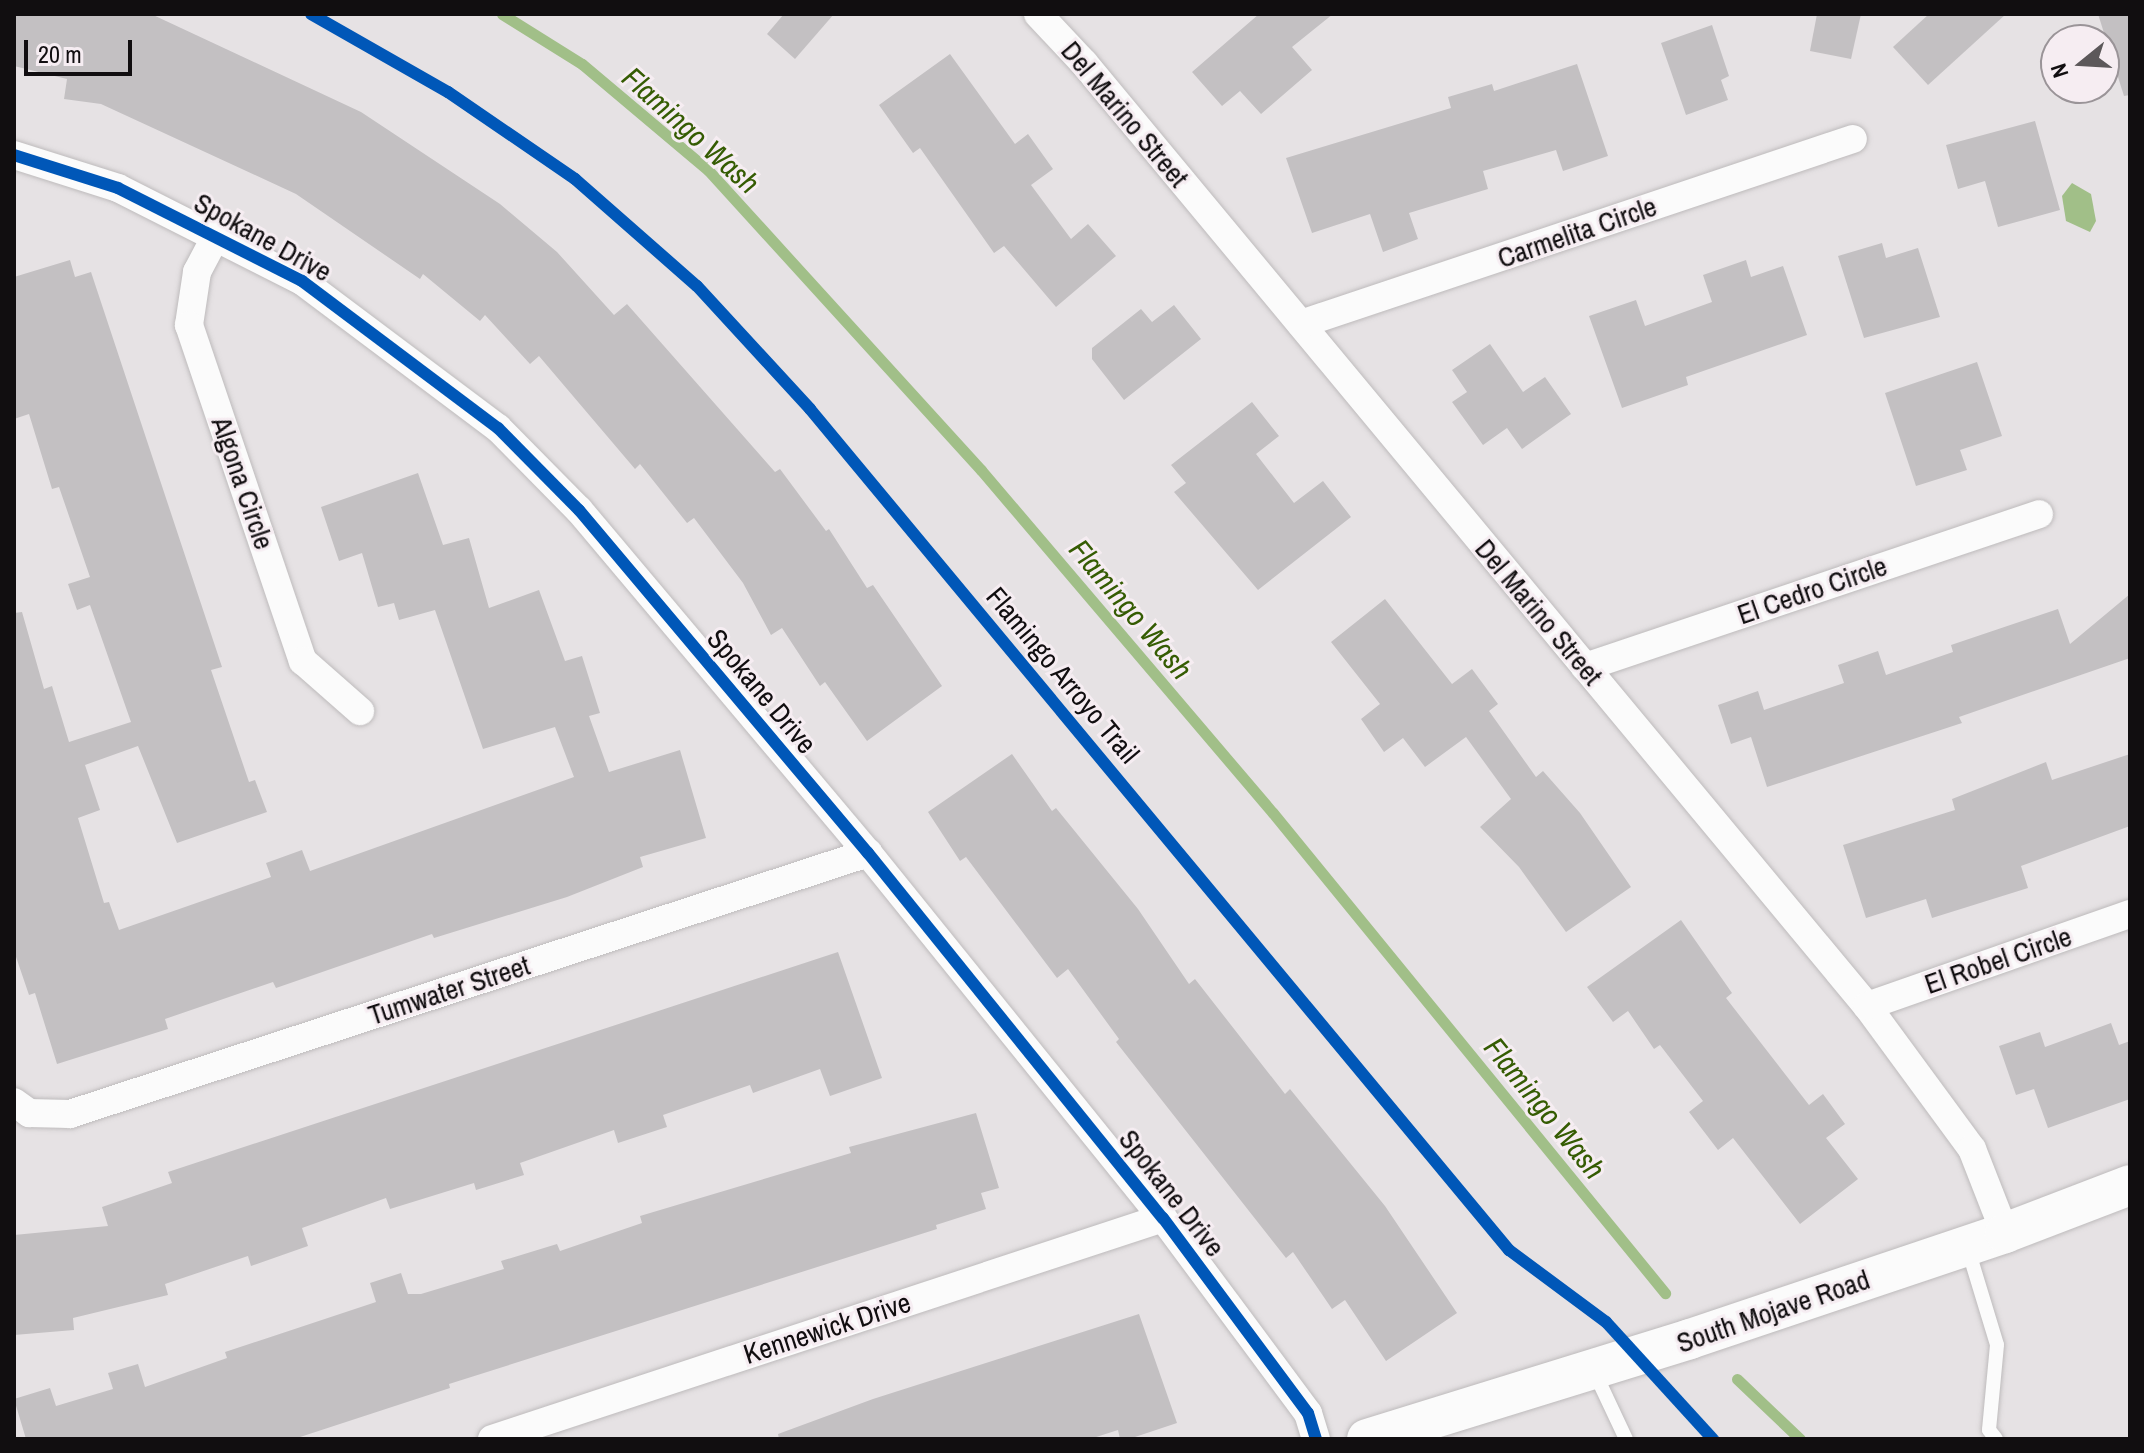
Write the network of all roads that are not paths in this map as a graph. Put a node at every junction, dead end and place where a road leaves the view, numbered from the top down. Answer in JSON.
{"nodes":[{"id":1,"x":1038,"y":14,"type":"edge"},
{"id":2,"x":1853,"y":139,"type":"dead end"},
{"id":3,"x":14,"y":155,"type":"edge"},
{"id":4,"x":217,"y":234,"type":"junction"},
{"id":5,"x":1301,"y":324,"type":"junction"},
{"id":6,"x":2039,"y":514,"type":"dead end"},
{"id":7,"x":1585,"y":667,"type":"junction"},
{"id":8,"x":360,"y":711,"type":"dead end"},
{"id":9,"x":868,"y":853,"type":"junction"},
{"id":10,"x":2130,"y":914,"type":"edge"},
{"id":11,"x":1867,"y":1006,"type":"junction"},
{"id":12,"x":21,"y":1108,"type":"edge"},
{"id":13,"x":2130,"y":1185,"type":"edge"},
{"id":14,"x":1163,"y":1218,"type":"junction"},
{"id":15,"x":2005,"y":1233,"type":"junction"},
{"id":16,"x":1967,"y":1246,"type":"junction"},
{"id":17,"x":1594,"y":1370,"type":"junction"},
{"id":18,"x":492,"y":1439,"type":"edge"},
{"id":19,"x":1316,"y":1439,"type":"edge"},
{"id":20,"x":1367,"y":1439,"type":"edge"},
{"id":21,"x":1626,"y":1439,"type":"edge"},
{"id":22,"x":1996,"y":1439,"type":"edge"}],
"edges":[{"from":1,"to":5,"type":"street","name":"Del Marino Street"},
{"from":2,"to":5,"type":"street","name":"Carmelita Circle"},
{"from":3,"to":4,"type":"street","name":"Spokane Drive"},
{"from":4,"to":8,"type":"street","name":"Algona Circle"},
{"from":4,"to":9,"type":"street","name":"Spokane Drive"},
{"from":5,"to":7,"type":"street","name":"Del Marino Street"},
{"from":6,"to":7,"type":"street","name":"El Cedro Circle"},
{"from":7,"to":11,"type":"street","name":"Del Marino Street"},
{"from":9,"to":12,"type":"street","name":"Tumwater Street"},
{"from":9,"to":14,"type":"street","name":"Spokane Drive"},
{"from":10,"to":11,"type":"street","name":"El Robel Circle"},
{"from":11,"to":15,"type":"street","name":"Del Marino Street"},
{"from":13,"to":15,"type":"street","name":"South Mojave Road"},
{"from":14,"to":18,"type":"street","name":"Kennewick Drive"},
{"from":14,"to":19,"type":"street","name":"Spokane Drive"},
{"from":15,"to":16,"type":"street","name":"South Mojave Road"},
{"from":16,"to":17,"type":"street","name":"South Mojave Road"},
{"from":16,"to":22,"type":"lane"},
{"from":17,"to":20,"type":"street","name":"South Mojave Road"},
{"from":17,"to":21,"type":"lane"}]}
